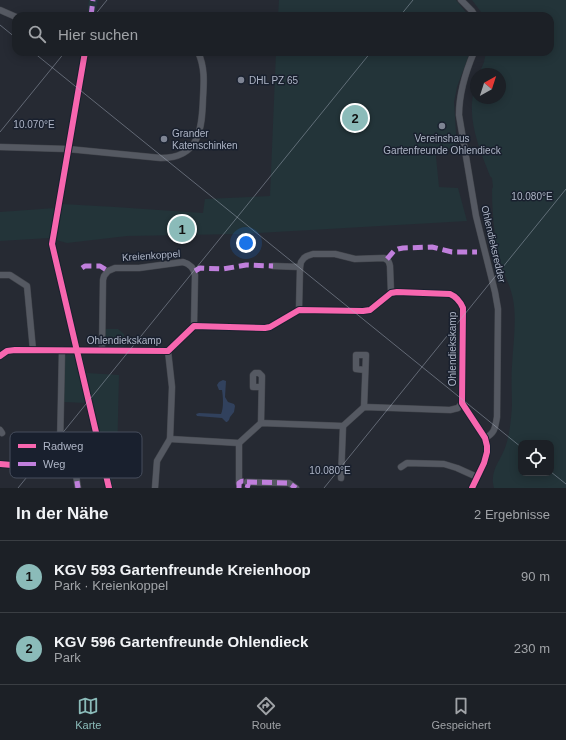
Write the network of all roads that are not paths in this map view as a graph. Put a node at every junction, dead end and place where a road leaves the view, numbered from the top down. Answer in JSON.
{"nodes":[{"id":1,"x":461,"y":0,"type":"edge"},
{"id":2,"x":0,"y":10,"type":"edge"},
{"id":3,"x":473,"y":12,"type":"edge"},
{"id":4,"x":12,"y":15,"type":"edge"},
{"id":5,"x":200,"y":56,"type":"edge"},
{"id":6,"x":473,"y":56,"type":"edge"},
{"id":7,"x":0,"y":147,"type":"edge"},
{"id":8,"x":273,"y":266,"type":"dead end"},
{"id":9,"x":300,"y":267,"type":"junction"},
{"id":10,"x":0,"y":275,"type":"edge"},
{"id":11,"x":391,"y":293,"type":"junction"},
{"id":12,"x":299,"y":310,"type":"junction"},
{"id":13,"x":194,"y":326,"type":"junction"},
{"id":14,"x":33,"y":350,"type":"junction"},
{"id":15,"x":62,"y":350,"type":"junction"},
{"id":16,"x":102,"y":350,"type":"junction"},
{"id":17,"x":168,"y":350,"type":"junction"},
{"id":18,"x":0,"y":356,"type":"edge"},
{"id":19,"x":365,"y":370,"type":"dead end"},
{"id":20,"x":261,"y":387,"type":"dead end"},
{"id":21,"x":462,"y":403,"type":"junction"},
{"id":22,"x":364,"y":407,"type":"junction"},
{"id":23,"x":261,"y":423,"type":"junction"},
{"id":24,"x":343,"y":426,"type":"junction"},
{"id":25,"x":60,"y":432,"type":"edge"},
{"id":26,"x":485,"y":438,"type":"junction"},
{"id":27,"x":170,"y":439,"type":"junction"},
{"id":28,"x":239,"y":443,"type":"junction"},
{"id":29,"x":401,"y":467,"type":"dead end"},
{"id":30,"x":477,"y":477,"type":"junction"},
{"id":31,"x":76,"y":478,"type":"edge"},
{"id":32,"x":341,"y":478,"type":"dead end"},
{"id":33,"x":247,"y":485,"type":"edge"},
{"id":34,"x":239,"y":486,"type":"edge"},
{"id":35,"x":78,"y":488,"type":"edge"},
{"id":36,"x":155,"y":488,"type":"edge"},
{"id":37,"x":296,"y":488,"type":"edge"},
{"id":38,"x":472,"y":488,"type":"edge"}],
"edges":[{"from":1,"to":3,"type":"street"},
{"from":2,"to":4,"type":"street"},
{"from":5,"to":7,"type":"street"},
{"from":6,"to":26,"type":"street","name":"Ohlendieksredder"},
{"from":8,"to":9,"type":"street"},
{"from":9,"to":11,"type":"street"},
{"from":9,"to":12,"type":"street"},
{"from":10,"to":14,"type":"street"},
{"from":11,"to":12,"type":"street"},
{"from":11,"to":21,"type":"street","name":"Ohlendiekskamp"},
{"from":12,"to":13,"type":"street"},
{"from":13,"to":16,"type":"street","name":"Kreienkoppel"},
{"from":13,"to":17,"type":"street","name":"Ohlendiekskamp"},
{"from":14,"to":15,"type":"street","name":"Ohlendiekskamp"},
{"from":14,"to":18,"type":"street","name":"Ohlendiekskamp"},
{"from":15,"to":16,"type":"street","name":"Ohlendiekskamp"},
{"from":15,"to":25,"type":"street"},
{"from":16,"to":17,"type":"street","name":"Ohlendiekskamp"},
{"from":17,"to":27,"type":"street"},
{"from":19,"to":22,"type":"street"},
{"from":20,"to":23,"type":"street"},
{"from":21,"to":22,"type":"street"},
{"from":21,"to":26,"type":"street"},
{"from":22,"to":24,"type":"street"},
{"from":23,"to":24,"type":"street"},
{"from":23,"to":28,"type":"street"},
{"from":24,"to":32,"type":"street"},
{"from":26,"to":30,"type":"street"},
{"from":27,"to":28,"type":"street"},
{"from":27,"to":36,"type":"street"},
{"from":28,"to":34,"type":"street"},
{"from":29,"to":30,"type":"street"},
{"from":30,"to":38,"type":"street"},
{"from":31,"to":35,"type":"street"},
{"from":33,"to":34,"type":"street"},
{"from":33,"to":37,"type":"street"}]}
